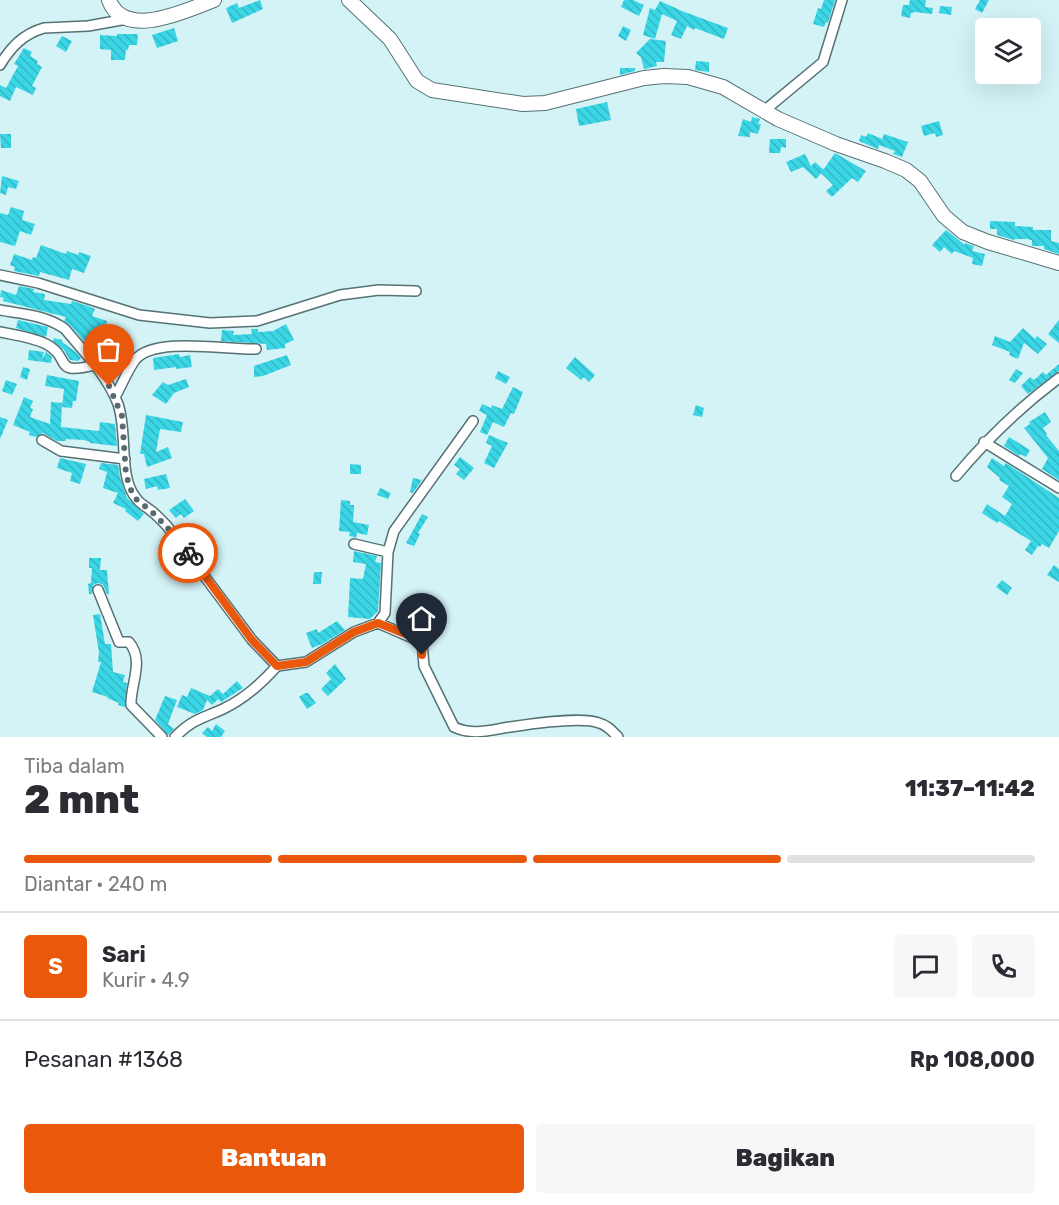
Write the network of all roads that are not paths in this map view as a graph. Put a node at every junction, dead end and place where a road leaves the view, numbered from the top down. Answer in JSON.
{"nodes":[{"id":1,"x":109,"y":0,"type":"edge"},
{"id":2,"x":214,"y":0,"type":"edge"},
{"id":3,"x":349,"y":0,"type":"edge"},
{"id":4,"x":842,"y":0,"type":"edge"},
{"id":5,"x":127,"y":19,"type":"junction"},
{"id":6,"x":0,"y":65,"type":"edge"},
{"id":7,"x":764,"y":111,"type":"junction"},
{"id":8,"x":1059,"y":263,"type":"edge"},
{"id":9,"x":0,"y":274,"type":"edge"},
{"id":10,"x":416,"y":291,"type":"dead end"},
{"id":11,"x":0,"y":310,"type":"edge"},
{"id":12,"x":0,"y":332,"type":"edge"},
{"id":13,"x":256,"y":349,"type":"dead end"},
{"id":14,"x":95,"y":365,"type":"junction"},
{"id":15,"x":1059,"y":378,"type":"edge"},
{"id":16,"x":115,"y":397,"type":"junction"},
{"id":17,"x":474,"y":421,"type":"dead end"},
{"id":18,"x":42,"y":440,"type":"dead end"},
{"id":19,"x":984,"y":442,"type":"junction"},
{"id":20,"x":125,"y":459,"type":"junction"},
{"id":21,"x":956,"y":476,"type":"dead end"},
{"id":22,"x":1059,"y":488,"type":"edge"},
{"id":23,"x":354,"y":544,"type":"dead end"},
{"id":24,"x":388,"y":552,"type":"junction"},
{"id":25,"x":98,"y":590,"type":"dead end"},
{"id":26,"x":378,"y":623,"type":"junction"},
{"id":27,"x":277,"y":666,"type":"junction"},
{"id":28,"x":162,"y":737,"type":"edge"},
{"id":29,"x":175,"y":737,"type":"edge"},
{"id":30,"x":618,"y":737,"type":"edge"}],
"edges":[{"from":1,"to":5,"type":"street"},
{"from":2,"to":5,"type":"street"},
{"from":3,"to":7,"type":"street"},
{"from":4,"to":7,"type":"street"},
{"from":5,"to":6,"type":"street"},
{"from":7,"to":8,"type":"street"},
{"from":9,"to":10,"type":"street"},
{"from":11,"to":14,"type":"street"},
{"from":12,"to":14,"type":"street"},
{"from":13,"to":16,"type":"street"},
{"from":14,"to":16,"type":"street"},
{"from":15,"to":19,"type":"street"},
{"from":16,"to":20,"type":"street"},
{"from":17,"to":24,"type":"street"},
{"from":18,"to":20,"type":"street"},
{"from":19,"to":21,"type":"street"},
{"from":19,"to":22,"type":"street"},
{"from":20,"to":27,"type":"street"},
{"from":23,"to":24,"type":"street"},
{"from":24,"to":26,"type":"street"},
{"from":25,"to":28,"type":"street"},
{"from":26,"to":27,"type":"street"},
{"from":26,"to":30,"type":"street"},
{"from":27,"to":29,"type":"street"}]}
